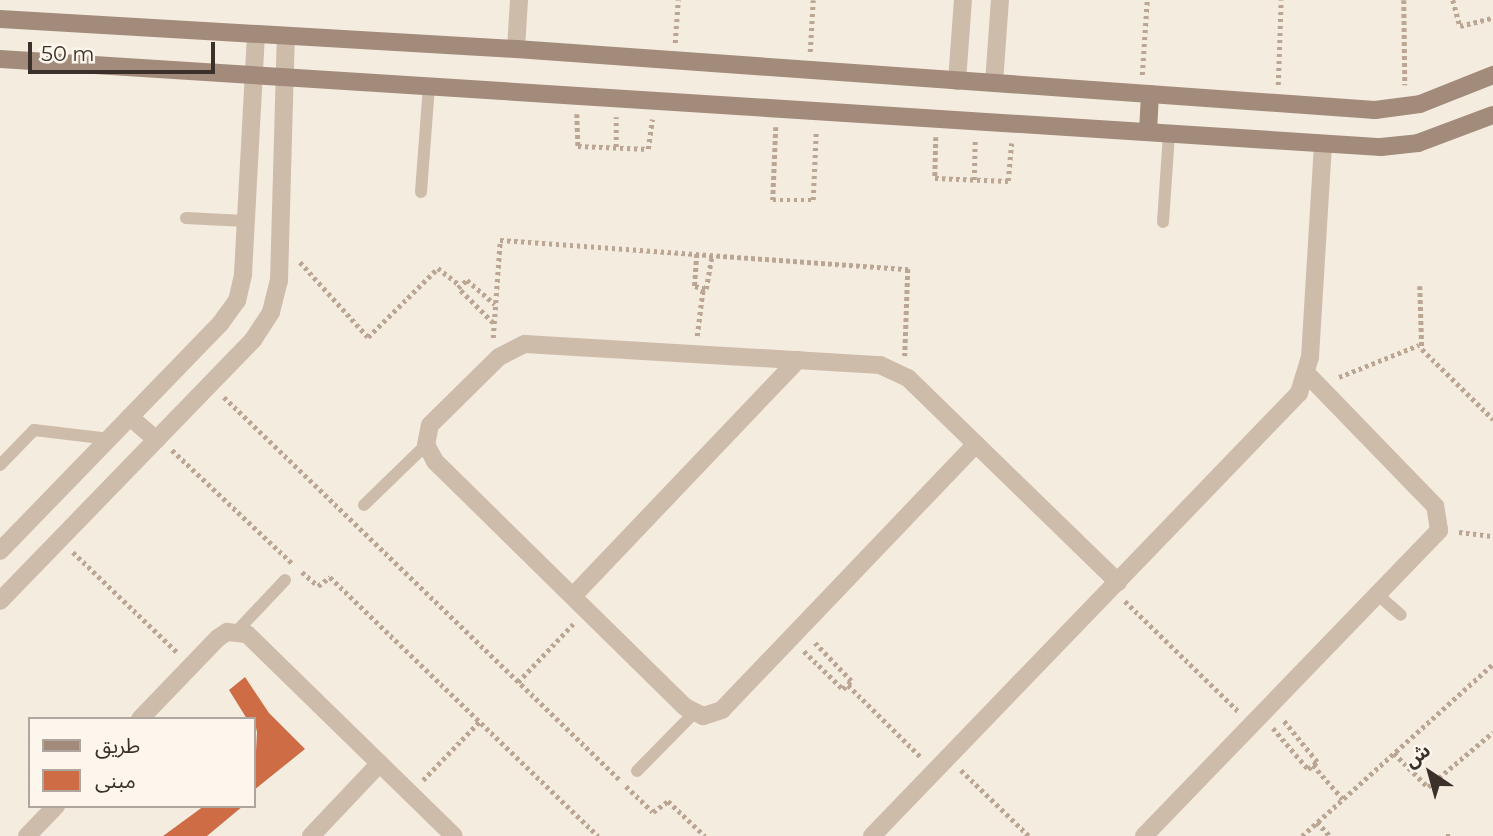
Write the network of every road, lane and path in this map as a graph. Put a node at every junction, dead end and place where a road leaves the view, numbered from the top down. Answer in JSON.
{"nodes":[{"id":1,"x":519,"y":0,"type":"edge"},
{"id":2,"x":678,"y":0,"type":"edge"},
{"id":3,"x":813,"y":0,"type":"edge"},
{"id":4,"x":963,"y":0,"type":"edge"},
{"id":5,"x":1000,"y":0,"type":"edge"},
{"id":6,"x":1147,"y":0,"type":"edge"},
{"id":7,"x":1281,"y":0,"type":"edge"},
{"id":8,"x":1404,"y":0,"type":"edge"},
{"id":9,"x":1453,"y":0,"type":"edge"},
{"id":10,"x":1493,"y":18,"type":"edge"},
{"id":11,"x":0,"y":19,"type":"edge"},
{"id":12,"x":256,"y":34,"type":"junction"},
{"id":13,"x":286,"y":36,"type":"junction"},
{"id":14,"x":516,"y":49,"type":"junction"},
{"id":15,"x":0,"y":58,"type":"edge"},
{"id":16,"x":674,"y":61,"type":"junction"},
{"id":17,"x":809,"y":70,"type":"junction"},
{"id":18,"x":254,"y":74,"type":"junction"},
{"id":19,"x":1493,"y":75,"type":"edge"},
{"id":20,"x":284,"y":76,"type":"junction"},
{"id":21,"x":957,"y":81,"type":"junction"},
{"id":22,"x":994,"y":83,"type":"junction"},
{"id":23,"x":429,"y":85,"type":"junction"},
{"id":24,"x":1145,"y":94,"type":"junction"},
{"id":25,"x":578,"y":95,"type":"junction"},
{"id":26,"x":617,"y":97,"type":"junction"},
{"id":27,"x":652,"y":100,"type":"junction"},
{"id":28,"x":1278,"y":104,"type":"junction"},
{"id":29,"x":1405,"y":107,"type":"junction"},
{"id":30,"x":777,"y":108,"type":"junction"},
{"id":31,"x":817,"y":111,"type":"junction"},
{"id":32,"x":1493,"y":115,"type":"edge"},
{"id":33,"x":938,"y":118,"type":"junction"},
{"id":34,"x":976,"y":121,"type":"junction"},
{"id":35,"x":1012,"y":124,"type":"junction"},
{"id":36,"x":1148,"y":132,"type":"junction"},
{"id":37,"x":1169,"y":134,"type":"junction"},
{"id":38,"x":1323,"y":144,"type":"junction"},
{"id":39,"x":616,"y":148,"type":"junction"},
{"id":40,"x":974,"y":180,"type":"junction"},
{"id":41,"x":421,"y":192,"type":"dead end"},
{"id":42,"x":186,"y":218,"type":"dead end"},
{"id":43,"x":245,"y":221,"type":"junction"},
{"id":44,"x":1163,"y":222,"type":"dead end"},
{"id":45,"x":280,"y":240,"type":"junction"},
{"id":46,"x":697,"y":254,"type":"junction"},
{"id":47,"x":712,"y":255,"type":"junction"},
{"id":48,"x":460,"y":285,"type":"junction"},
{"id":49,"x":1420,"y":286,"type":"dead end"},
{"id":50,"x":703,"y":288,"type":"junction"},
{"id":51,"x":495,"y":304,"type":"junction"},
{"id":52,"x":494,"y":323,"type":"junction"},
{"id":53,"x":1419,"y":345,"type":"junction"},
{"id":54,"x":695,"y":354,"type":"junction"},
{"id":55,"x":798,"y":360,"type":"junction"},
{"id":56,"x":491,"y":365,"type":"junction"},
{"id":57,"x":904,"y":374,"type":"junction"},
{"id":58,"x":1313,"y":380,"type":"junction"},
{"id":59,"x":211,"y":384,"type":"junction"},
{"id":60,"x":130,"y":417,"type":"junction"},
{"id":61,"x":1493,"y":419,"type":"edge"},
{"id":62,"x":109,"y":439,"type":"junction"},
{"id":63,"x":157,"y":439,"type":"junction"},
{"id":64,"x":976,"y":444,"type":"junction"},
{"id":65,"x":426,"y":445,"type":"junction"},
{"id":66,"x":0,"y":465,"type":"edge"},
{"id":67,"x":364,"y":505,"type":"dead end"},
{"id":68,"x":1438,"y":530,"type":"junction"},
{"id":69,"x":1493,"y":536,"type":"edge"},
{"id":70,"x":60,"y":540,"type":"junction"},
{"id":71,"x":0,"y":551,"type":"edge"},
{"id":72,"x":285,"y":580,"type":"dead end"},
{"id":73,"x":1115,"y":585,"type":"junction"},
{"id":74,"x":1378,"y":595,"type":"junction"},
{"id":75,"x":573,"y":596,"type":"junction"},
{"id":76,"x":0,"y":601,"type":"edge"},
{"id":77,"x":587,"y":610,"type":"junction"},
{"id":78,"x":1401,"y":615,"type":"dead end"},
{"id":79,"x":237,"y":631,"type":"junction"},
{"id":80,"x":796,"y":633,"type":"junction"},
{"id":81,"x":1493,"y":664,"type":"edge"},
{"id":82,"x":191,"y":666,"type":"junction"},
{"id":83,"x":518,"y":682,"type":"junction"},
{"id":84,"x":848,"y":685,"type":"junction"},
{"id":85,"x":693,"y":714,"type":"junction"},
{"id":86,"x":1261,"y":715,"type":"junction"},
{"id":87,"x":142,"y":717,"type":"edge"},
{"id":88,"x":480,"y":721,"type":"junction"},
{"id":89,"x":1493,"y":732,"type":"edge"},
{"id":90,"x":1394,"y":753,"type":"junction"},
{"id":91,"x":948,"y":757,"type":"junction"},
{"id":92,"x":380,"y":764,"type":"junction"},
{"id":93,"x":1313,"y":765,"type":"junction"},
{"id":94,"x":935,"y":770,"type":"junction"},
{"id":95,"x":637,"y":771,"type":"dead end"},
{"id":96,"x":410,"y":793,"type":"junction"},
{"id":97,"x":1343,"y":799,"type":"junction"},
{"id":98,"x":54,"y":808,"type":"edge"},
{"id":99,"x":1317,"y":822,"type":"junction"},
{"id":100,"x":27,"y":836,"type":"edge"},
{"id":101,"x":311,"y":836,"type":"edge"},
{"id":102,"x":454,"y":836,"type":"edge"},
{"id":103,"x":598,"y":836,"type":"edge"},
{"id":104,"x":705,"y":836,"type":"edge"},
{"id":105,"x":872,"y":836,"type":"edge"},
{"id":106,"x":1029,"y":836,"type":"edge"},
{"id":107,"x":1144,"y":836,"type":"edge"},
{"id":108,"x":1302,"y":836,"type":"edge"},
{"id":109,"x":1330,"y":836,"type":"edge"},
{"id":110,"x":1446,"y":836,"type":"edge"},
{"id":111,"x":1453,"y":836,"type":"edge"}],
"edges":[{"from":1,"to":14,"type":"street"},
{"from":2,"to":16,"type":"path"},
{"from":3,"to":17,"type":"path"},
{"from":4,"to":21,"type":"street"},
{"from":5,"to":22,"type":"street"},
{"from":6,"to":24,"type":"path"},
{"from":7,"to":28,"type":"path"},
{"from":8,"to":29,"type":"path"},
{"from":9,"to":10,"type":"path"},
{"from":11,"to":12,"type":"street"},
{"from":12,"to":13,"type":"street"},
{"from":12,"to":18,"type":"street"},
{"from":13,"to":14,"type":"street"},
{"from":13,"to":20,"type":"street"},
{"from":14,"to":16,"type":"street"},
{"from":15,"to":18,"type":"street"},
{"from":16,"to":17,"type":"street"},
{"from":17,"to":21,"type":"street"},
{"from":18,"to":20,"type":"street"},
{"from":18,"to":43,"type":"street"},
{"from":19,"to":29,"type":"street"},
{"from":20,"to":23,"type":"street"},
{"from":20,"to":45,"type":"street"},
{"from":21,"to":22,"type":"street"},
{"from":22,"to":24,"type":"street"},
{"from":23,"to":25,"type":"street"},
{"from":23,"to":41,"type":"lane"},
{"from":24,"to":28,"type":"street"},
{"from":24,"to":36,"type":"street"},
{"from":25,"to":26,"type":"street"},
{"from":25,"to":39,"type":"path"},
{"from":26,"to":27,"type":"street"},
{"from":26,"to":39,"type":"path"},
{"from":27,"to":30,"type":"street"},
{"from":27,"to":39,"type":"path"},
{"from":28,"to":29,"type":"street"},
{"from":30,"to":31,"type":"street"},
{"from":30,"to":31,"type":"path"},
{"from":31,"to":33,"type":"street"},
{"from":32,"to":38,"type":"street"},
{"from":33,"to":34,"type":"street"},
{"from":33,"to":40,"type":"path"},
{"from":34,"to":35,"type":"street"},
{"from":34,"to":40,"type":"path"},
{"from":35,"to":36,"type":"street"},
{"from":35,"to":40,"type":"path"},
{"from":36,"to":37,"type":"street"},
{"from":37,"to":38,"type":"street"},
{"from":37,"to":44,"type":"lane"},
{"from":38,"to":58,"type":"street"},
{"from":42,"to":43,"type":"lane"},
{"from":43,"to":60,"type":"street"},
{"from":45,"to":48,"type":"path"},
{"from":45,"to":59,"type":"street"},
{"from":46,"to":47,"type":"path"},
{"from":46,"to":50,"type":"path"},
{"from":46,"to":51,"type":"path"},
{"from":47,"to":50,"type":"path"},
{"from":47,"to":57,"type":"path"},
{"from":48,"to":51,"type":"path"},
{"from":48,"to":52,"type":"path"},
{"from":49,"to":53,"type":"path"},
{"from":50,"to":54,"type":"path"},
{"from":51,"to":52,"type":"path"},
{"from":52,"to":56,"type":"path"},
{"from":53,"to":58,"type":"path"},
{"from":53,"to":61,"type":"path"},
{"from":54,"to":55,"type":"street"},
{"from":54,"to":56,"type":"street"},
{"from":55,"to":57,"type":"street"},
{"from":55,"to":75,"type":"street"},
{"from":56,"to":65,"type":"street"},
{"from":57,"to":64,"type":"street"},
{"from":58,"to":68,"type":"street"},
{"from":58,"to":73,"type":"street"},
{"from":59,"to":63,"type":"street"},
{"from":59,"to":83,"type":"path"},
{"from":60,"to":62,"type":"street"},
{"from":60,"to":63,"type":"street"},
{"from":62,"to":66,"type":"lane"},
{"from":62,"to":71,"type":"street"},
{"from":63,"to":70,"type":"street"},
{"from":63,"to":88,"type":"path"},
{"from":64,"to":73,"type":"street"},
{"from":64,"to":80,"type":"street"},
{"from":65,"to":67,"type":"lane"},
{"from":65,"to":75,"type":"street"},
{"from":68,"to":69,"type":"path"},
{"from":68,"to":74,"type":"street"},
{"from":70,"to":76,"type":"street"},
{"from":70,"to":82,"type":"path"},
{"from":72,"to":79,"type":"lane"},
{"from":73,"to":86,"type":"path"},
{"from":73,"to":91,"type":"street"},
{"from":74,"to":78,"type":"lane"},
{"from":74,"to":86,"type":"street"},
{"from":75,"to":77,"type":"street"},
{"from":77,"to":83,"type":"path"},
{"from":77,"to":85,"type":"street"},
{"from":79,"to":82,"type":"street"},
{"from":79,"to":92,"type":"street"},
{"from":80,"to":84,"type":"path"},
{"from":80,"to":84,"type":"path"},
{"from":80,"to":85,"type":"street"},
{"from":81,"to":90,"type":"path"},
{"from":82,"to":87,"type":"street"},
{"from":83,"to":104,"type":"path"},
{"from":84,"to":94,"type":"path"},
{"from":85,"to":95,"type":"lane"},
{"from":86,"to":93,"type":"path"},
{"from":86,"to":93,"type":"path"},
{"from":86,"to":107,"type":"street"},
{"from":88,"to":96,"type":"path"},
{"from":88,"to":103,"type":"path"},
{"from":89,"to":90,"type":"path"},
{"from":90,"to":97,"type":"path"},
{"from":91,"to":94,"type":"street"},
{"from":91,"to":106,"type":"path"},
{"from":92,"to":96,"type":"street"},
{"from":92,"to":101,"type":"street"},
{"from":93,"to":97,"type":"path"},
{"from":94,"to":105,"type":"street"},
{"from":96,"to":102,"type":"street"},
{"from":97,"to":99,"type":"path"},
{"from":98,"to":100,"type":"street"},
{"from":99,"to":108,"type":"path"},
{"from":99,"to":109,"type":"path"},
{"from":110,"to":111,"type":"path"}]}
